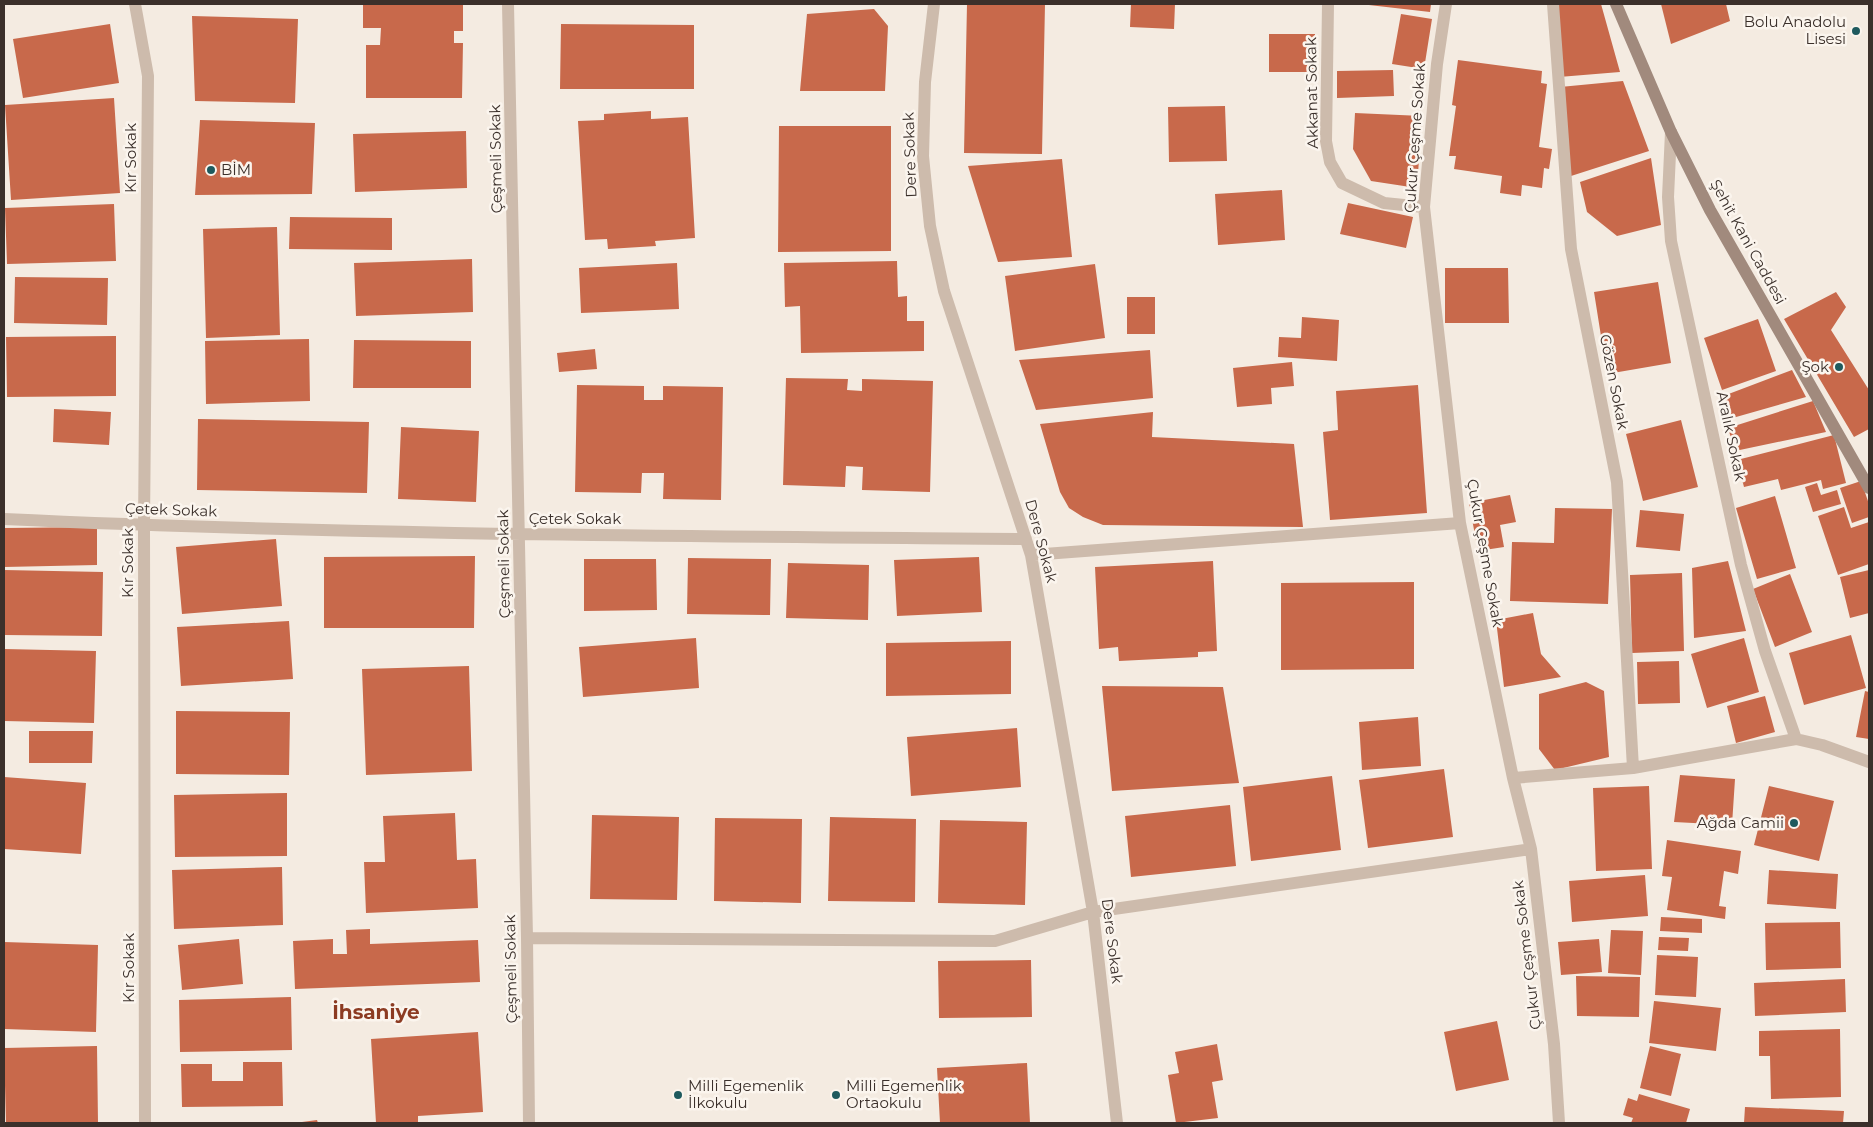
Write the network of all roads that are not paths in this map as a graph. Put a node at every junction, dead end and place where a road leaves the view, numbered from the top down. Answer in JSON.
{"nodes":[{"id":1,"x":136,"y":4,"type":"edge"},
{"id":2,"x":508,"y":4,"type":"edge"},
{"id":3,"x":934,"y":4,"type":"edge"},
{"id":4,"x":1328,"y":4,"type":"edge"},
{"id":5,"x":1446,"y":4,"type":"edge"},
{"id":6,"x":1553,"y":4,"type":"edge"},
{"id":7,"x":1616,"y":4,"type":"edge"},
{"id":8,"x":1671,"y":132,"type":"junction"},
{"id":9,"x":1424,"y":207,"type":"junction"},
{"id":10,"x":1869,"y":488,"type":"edge"},
{"id":11,"x":4,"y":519,"type":"edge"},
{"id":12,"x":1460,"y":523,"type":"junction"},
{"id":13,"x":144,"y":526,"type":"junction"},
{"id":14,"x":520,"y":535,"type":"junction"},
{"id":15,"x":1026,"y":539,"type":"junction"},
{"id":16,"x":1031,"y":555,"type":"junction"},
{"id":17,"x":1796,"y":740,"type":"junction"},
{"id":18,"x":1869,"y":762,"type":"edge"},
{"id":19,"x":1633,"y":768,"type":"junction"},
{"id":20,"x":1513,"y":778,"type":"junction"},
{"id":21,"x":1531,"y":849,"type":"junction"},
{"id":22,"x":1093,"y":912,"type":"junction"},
{"id":23,"x":527,"y":938,"type":"junction"},
{"id":24,"x":525,"y":1122,"type":"edge"},
{"id":25,"x":146,"y":1123,"type":"edge"},
{"id":26,"x":1118,"y":1123,"type":"edge"},
{"id":27,"x":1559,"y":1123,"type":"edge"}],
"edges":[{"from":1,"to":13,"type":"street","name":"Kır Sokak"},
{"from":2,"to":14,"type":"street","name":"Çeşmeli Sokak"},
{"from":3,"to":15,"type":"street","name":"Dere Sokak"},
{"from":4,"to":9,"type":"street","name":"Akkanat Sokak"},
{"from":5,"to":9,"type":"street","name":"Çukur Çeşme Sokak"},
{"from":6,"to":19,"type":"street","name":"Gözen Sokak"},
{"from":7,"to":8,"type":"main road","name":"Şehit Kani Caddesi"},
{"from":8,"to":10,"type":"main road","name":"Şehit Kani Caddesi"},
{"from":8,"to":17,"type":"street","name":"Aralık Sokak"},
{"from":9,"to":12,"type":"street","name":"Çukur Çeşme Sokak"},
{"from":11,"to":13,"type":"street","name":"Çetek Sokak"},
{"from":12,"to":16,"type":"street"},
{"from":12,"to":20,"type":"street","name":"Çukur Çeşme Sokak"},
{"from":13,"to":14,"type":"street","name":"Çetek Sokak"},
{"from":13,"to":25,"type":"street","name":"Kır Sokak"},
{"from":14,"to":15,"type":"street","name":"Çetek Sokak"},
{"from":14,"to":23,"type":"street","name":"Çeşmeli Sokak"},
{"from":15,"to":16,"type":"street","name":"Dere Sokak"},
{"from":16,"to":22,"type":"street","name":"Dere Sokak"},
{"from":17,"to":18,"type":"street"},
{"from":17,"to":19,"type":"street"},
{"from":19,"to":20,"type":"street"},
{"from":20,"to":21,"type":"street","name":"Çukur Çeşme Sokak"},
{"from":21,"to":22,"type":"street"},
{"from":21,"to":27,"type":"street","name":"Çukur Çeşme Sokak"},
{"from":22,"to":23,"type":"street"},
{"from":22,"to":26,"type":"street","name":"Dere Sokak"},
{"from":23,"to":24,"type":"street","name":"Çeşmeli Sokak"}]}
